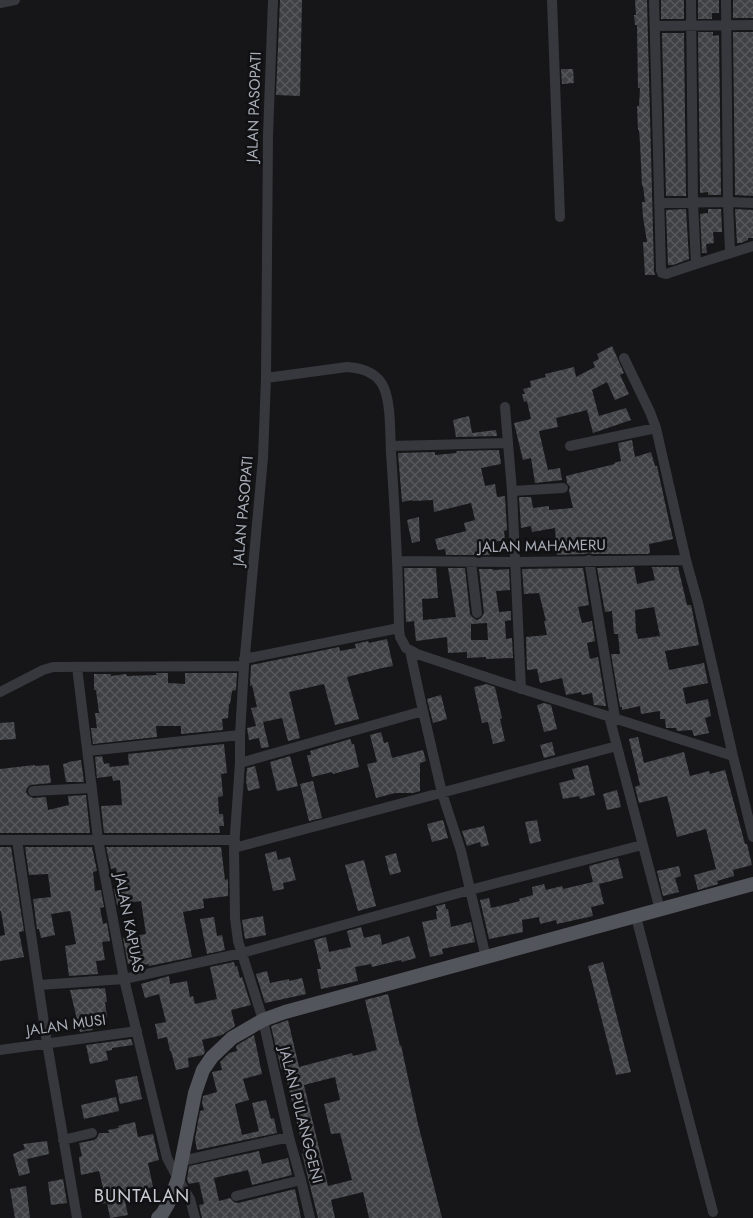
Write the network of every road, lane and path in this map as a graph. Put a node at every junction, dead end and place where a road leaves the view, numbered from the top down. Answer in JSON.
{"nodes":[{"id":1,"x":14,"y":0,"type":"edge"},
{"id":2,"x":273,"y":0,"type":"edge"},
{"id":3,"x":552,"y":0,"type":"edge"},
{"id":4,"x":654,"y":0,"type":"edge"},
{"id":5,"x":691,"y":0,"type":"edge"},
{"id":6,"x":726,"y":0,"type":"edge"},
{"id":7,"x":0,"y":3,"type":"edge"},
{"id":8,"x":725,"y":24,"type":"junction"},
{"id":9,"x":691,"y":25,"type":"junction"},
{"id":10,"x":753,"y":25,"type":"edge"},
{"id":11,"x":654,"y":26,"type":"junction"},
{"id":12,"x":693,"y":202,"type":"junction"},
{"id":13,"x":728,"y":202,"type":"junction"},
{"id":14,"x":659,"y":203,"type":"junction"},
{"id":15,"x":753,"y":203,"type":"edge"},
{"id":16,"x":560,"y":217,"type":"dead end"},
{"id":17,"x":753,"y":246,"type":"edge"},
{"id":18,"x":730,"y":252,"type":"junction"},
{"id":19,"x":696,"y":264,"type":"junction"},
{"id":20,"x":624,"y":358,"type":"dead end"},
{"id":21,"x":266,"y":378,"type":"junction"},
{"id":22,"x":505,"y":407,"type":"dead end"},
{"id":23,"x":656,"y":428,"type":"junction"},
{"id":24,"x":508,"y":443,"type":"junction"},
{"id":25,"x":391,"y":446,"type":"junction"},
{"id":26,"x":570,"y":446,"type":"dead end"},
{"id":27,"x":563,"y":488,"type":"dead end"},
{"id":28,"x":512,"y":491,"type":"junction"},
{"id":29,"x":398,"y":560,"type":"junction"},
{"id":30,"x":588,"y":560,"type":"junction"},
{"id":31,"x":686,"y":560,"type":"junction"},
{"id":32,"x":471,"y":562,"type":"junction"},
{"id":33,"x":516,"y":562,"type":"junction"},
{"id":34,"x":477,"y":613,"type":"dead end"},
{"id":35,"x":399,"y":628,"type":"junction"},
{"id":36,"x":410,"y":651,"type":"junction"},
{"id":37,"x":244,"y":663,"type":"junction"},
{"id":38,"x":78,"y":667,"type":"junction"},
{"id":39,"x":521,"y":689,"type":"junction"},
{"id":40,"x":0,"y":692,"type":"edge"},
{"id":41,"x":423,"y":711,"type":"junction"},
{"id":42,"x":612,"y":717,"type":"junction"},
{"id":43,"x":240,"y":735,"type":"junction"},
{"id":44,"x":617,"y":746,"type":"junction"},
{"id":45,"x":88,"y":751,"type":"junction"},
{"id":46,"x":733,"y":756,"type":"junction"},
{"id":47,"x":240,"y":763,"type":"junction"},
{"id":48,"x":92,"y":788,"type":"junction"},
{"id":49,"x":33,"y":791,"type":"dead end"},
{"id":50,"x":442,"y":793,"type":"junction"},
{"id":51,"x":753,"y":837,"type":"edge"},
{"id":52,"x":98,"y":839,"type":"junction"},
{"id":53,"x":0,"y":840,"type":"edge"},
{"id":54,"x":17,"y":840,"type":"junction"},
{"id":55,"x":235,"y":844,"type":"junction"},
{"id":56,"x":642,"y":844,"type":"junction"},
{"id":57,"x":753,"y":884,"type":"edge"},
{"id":58,"x":470,"y":890,"type":"junction"},
{"id":59,"x":660,"y":910,"type":"junction"},
{"id":60,"x":636,"y":917,"type":"junction"},
{"id":61,"x":242,"y":954,"type":"junction"},
{"id":62,"x":486,"y":958,"type":"junction"},
{"id":63,"x":124,"y":979,"type":"junction"},
{"id":64,"x":39,"y":985,"type":"junction"},
{"id":65,"x":262,"y":1020,"type":"junction"},
{"id":66,"x":137,"y":1031,"type":"junction"},
{"id":67,"x":47,"y":1043,"type":"junction"},
{"id":68,"x":0,"y":1050,"type":"edge"},
{"id":69,"x":92,"y":1133,"type":"dead end"},
{"id":70,"x":289,"y":1137,"type":"junction"},
{"id":71,"x":63,"y":1140,"type":"junction"},
{"id":72,"x":182,"y":1161,"type":"junction"},
{"id":73,"x":178,"y":1179,"type":"junction"},
{"id":74,"x":301,"y":1180,"type":"junction"},
{"id":75,"x":236,"y":1196,"type":"dead end"},
{"id":76,"x":713,"y":1212,"type":"dead end"},
{"id":77,"x":77,"y":1218,"type":"edge"},
{"id":78,"x":158,"y":1218,"type":"edge"},
{"id":79,"x":195,"y":1218,"type":"edge"},
{"id":80,"x":310,"y":1218,"type":"edge"}],
"edges":[{"from":1,"to":7,"type":"street"},
{"from":2,"to":21,"type":"street","name":"JALAN PASOPATI"},
{"from":3,"to":16,"type":"street"},
{"from":4,"to":11,"type":"street"},
{"from":5,"to":9,"type":"street"},
{"from":6,"to":8,"type":"street"},
{"from":8,"to":9,"type":"street"},
{"from":8,"to":10,"type":"street"},
{"from":8,"to":13,"type":"street"},
{"from":9,"to":11,"type":"street"},
{"from":9,"to":12,"type":"street"},
{"from":11,"to":14,"type":"street"},
{"from":12,"to":13,"type":"street"},
{"from":12,"to":14,"type":"street"},
{"from":12,"to":19,"type":"street"},
{"from":13,"to":15,"type":"street"},
{"from":13,"to":18,"type":"street"},
{"from":14,"to":19,"type":"street"},
{"from":17,"to":18,"type":"street"},
{"from":18,"to":19,"type":"street"},
{"from":20,"to":23,"type":"street"},
{"from":21,"to":25,"type":"street"},
{"from":21,"to":37,"type":"street","name":"JALAN PASOPATI"},
{"from":22,"to":24,"type":"street"},
{"from":23,"to":26,"type":"street"},
{"from":23,"to":31,"type":"street"},
{"from":24,"to":25,"type":"street"},
{"from":24,"to":28,"type":"street"},
{"from":25,"to":29,"type":"street"},
{"from":27,"to":28,"type":"street"},
{"from":28,"to":33,"type":"street"},
{"from":29,"to":32,"type":"street","name":"JALAN MAHAMERU"},
{"from":29,"to":35,"type":"street"},
{"from":30,"to":31,"type":"street","name":"JALAN MAHAMERU"},
{"from":30,"to":33,"type":"street","name":"JALAN MAHAMERU"},
{"from":30,"to":42,"type":"street"},
{"from":31,"to":46,"type":"street"},
{"from":32,"to":33,"type":"street","name":"JALAN MAHAMERU"},
{"from":32,"to":34,"type":"street"},
{"from":33,"to":39,"type":"street"},
{"from":35,"to":36,"type":"street"},
{"from":35,"to":37,"type":"street"},
{"from":36,"to":39,"type":"street"},
{"from":36,"to":41,"type":"street"},
{"from":37,"to":38,"type":"street"},
{"from":37,"to":43,"type":"street","name":"JALAN PASOPATI"},
{"from":38,"to":40,"type":"street"},
{"from":38,"to":45,"type":"street","name":"JALAN KAPUAS"},
{"from":39,"to":42,"type":"street"},
{"from":41,"to":47,"type":"street"},
{"from":41,"to":50,"type":"street"},
{"from":42,"to":44,"type":"street"},
{"from":42,"to":46,"type":"street"},
{"from":43,"to":45,"type":"street"},
{"from":43,"to":47,"type":"street","name":"JALAN PASOPATI"},
{"from":44,"to":50,"type":"street"},
{"from":44,"to":56,"type":"street"},
{"from":45,"to":48,"type":"street","name":"JALAN KAPUAS"},
{"from":46,"to":51,"type":"street"},
{"from":47,"to":55,"type":"street","name":"JALAN PASOPATI"},
{"from":48,"to":49,"type":"street"},
{"from":48,"to":52,"type":"street","name":"JALAN KAPUAS"},
{"from":50,"to":55,"type":"street"},
{"from":50,"to":58,"type":"street"},
{"from":52,"to":54,"type":"street"},
{"from":52,"to":55,"type":"street"},
{"from":52,"to":63,"type":"street","name":"JALAN KAPUAS"},
{"from":53,"to":54,"type":"street"},
{"from":54,"to":64,"type":"street"},
{"from":55,"to":61,"type":"street","name":"JALAN PASOPATI"},
{"from":56,"to":58,"type":"street"},
{"from":56,"to":59,"type":"street"},
{"from":57,"to":59,"type":"main road"},
{"from":58,"to":61,"type":"street"},
{"from":58,"to":62,"type":"street"},
{"from":59,"to":60,"type":"main road"},
{"from":60,"to":62,"type":"main road"},
{"from":60,"to":76,"type":"street"},
{"from":61,"to":63,"type":"street"},
{"from":61,"to":65,"type":"street","name":"JALAN PASOPATI"},
{"from":62,"to":65,"type":"main road"},
{"from":63,"to":64,"type":"street"},
{"from":63,"to":66,"type":"street","name":"JALAN KAPUAS"},
{"from":64,"to":67,"type":"street"},
{"from":65,"to":70,"type":"street","name":"JALAN PULANGGENI"},
{"from":65,"to":72,"type":"main road"},
{"from":66,"to":67,"type":"street","name":"JALAN MUSI"},
{"from":66,"to":73,"type":"street","name":"JALAN KAPUAS"},
{"from":67,"to":68,"type":"street","name":"JALAN MUSI"},
{"from":67,"to":71,"type":"street"},
{"from":69,"to":71,"type":"street"},
{"from":70,"to":72,"type":"street"},
{"from":70,"to":74,"type":"street","name":"JALAN PULANGGENI"},
{"from":71,"to":77,"type":"street"},
{"from":72,"to":73,"type":"main road"},
{"from":73,"to":78,"type":"main road"},
{"from":73,"to":79,"type":"street","name":"JALAN KAPUAS"},
{"from":74,"to":75,"type":"street"},
{"from":74,"to":80,"type":"street","name":"JALAN PULANGGENI"}]}
